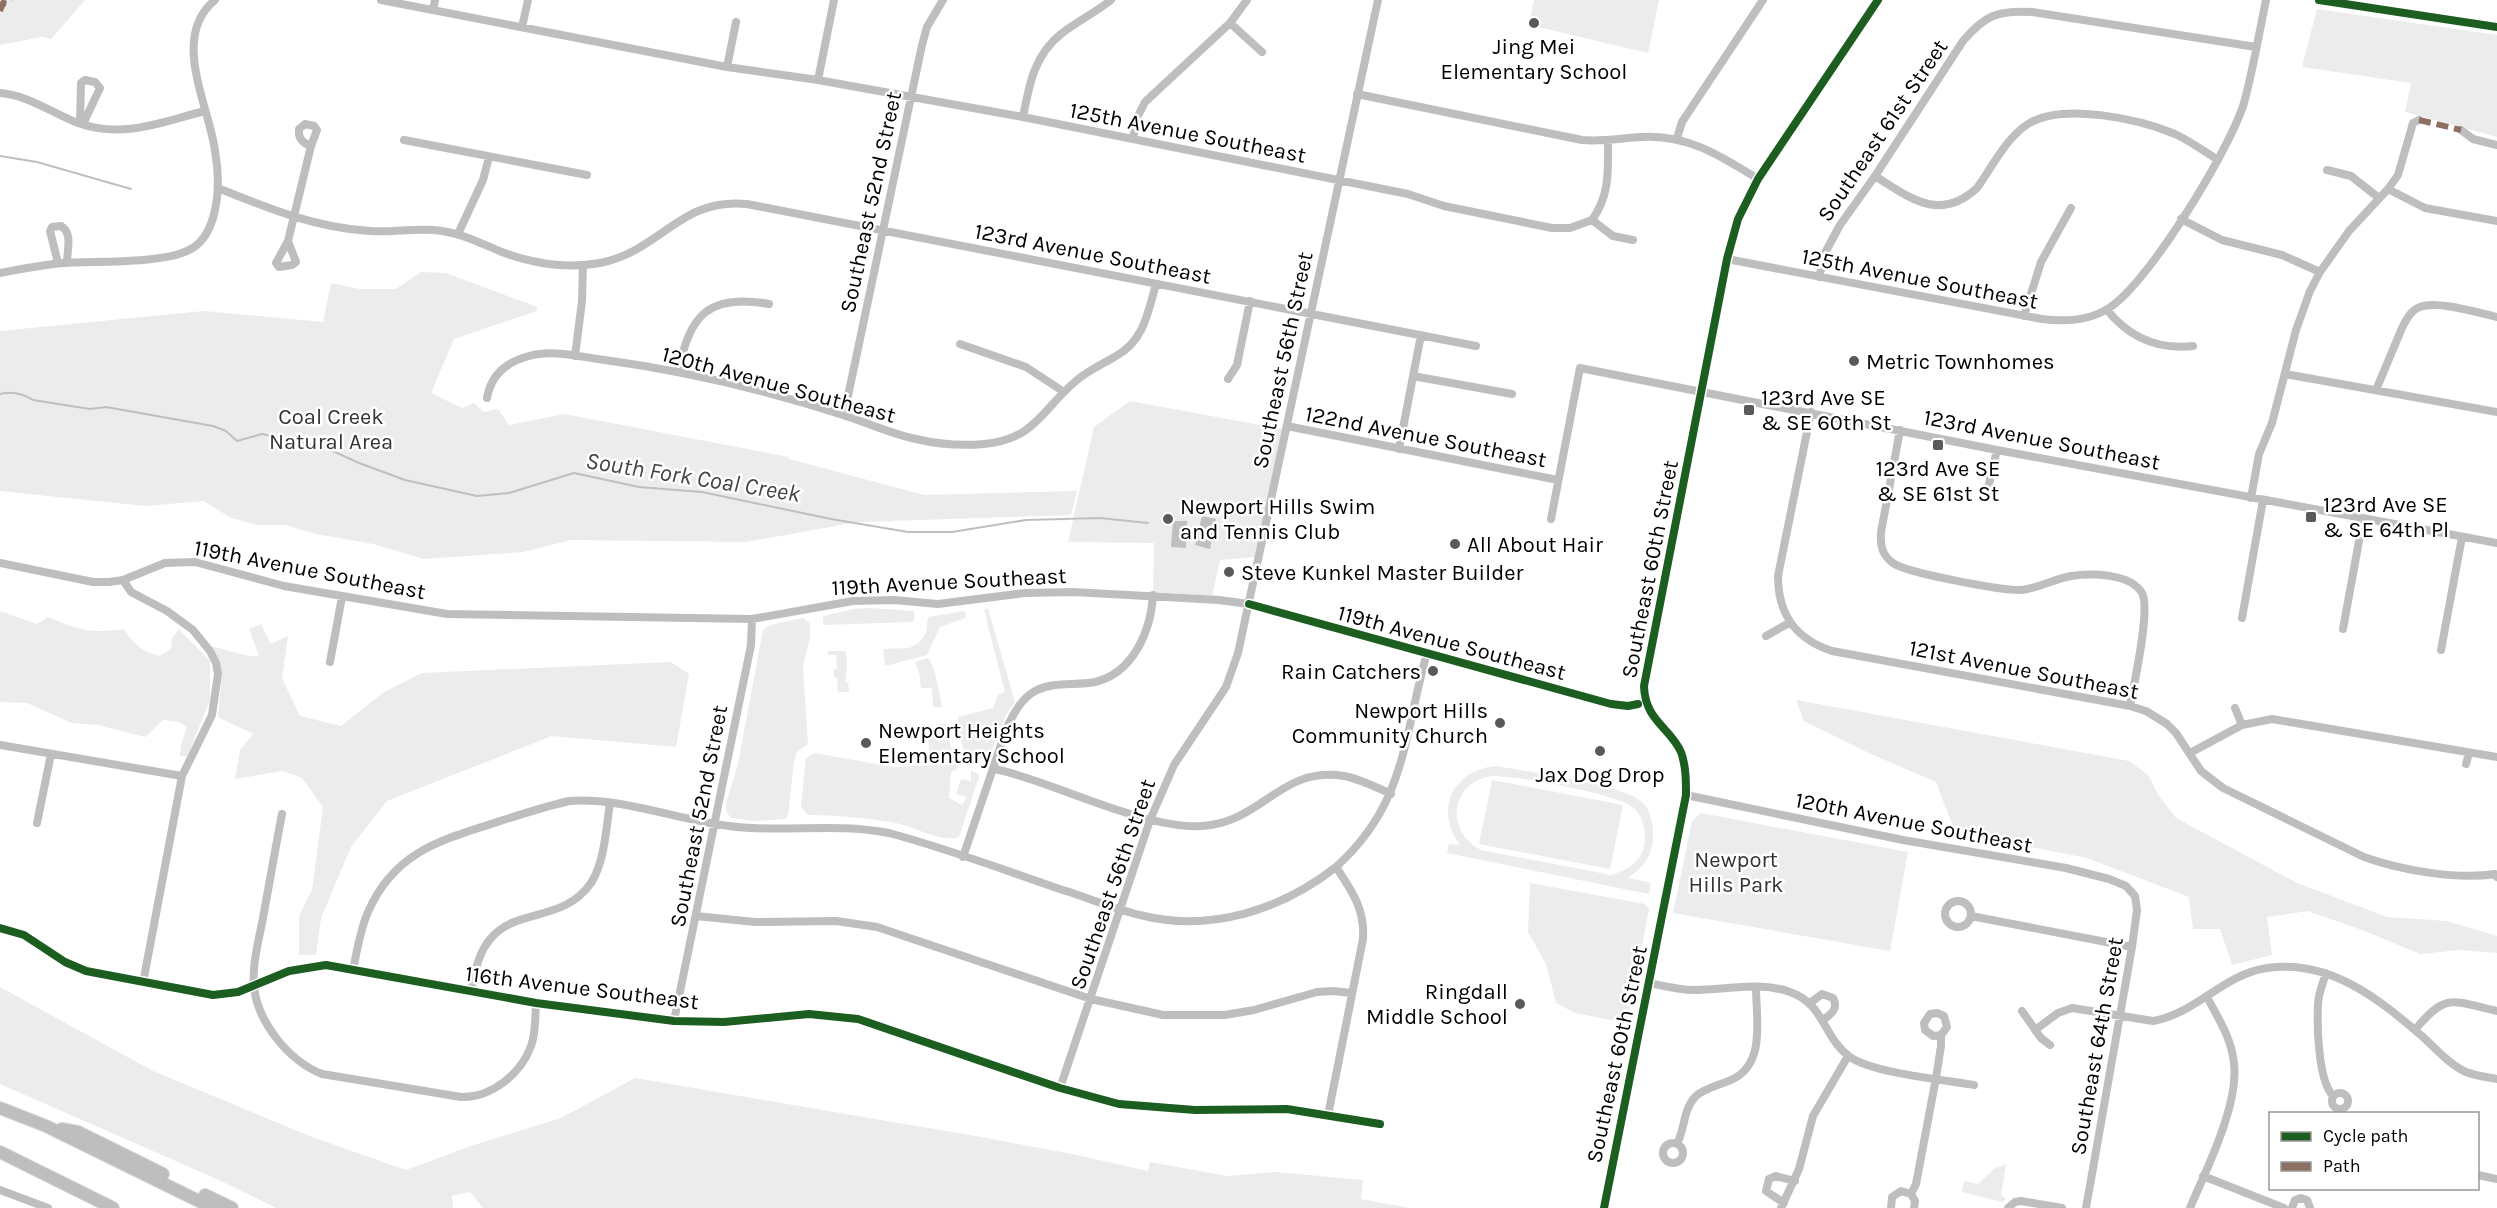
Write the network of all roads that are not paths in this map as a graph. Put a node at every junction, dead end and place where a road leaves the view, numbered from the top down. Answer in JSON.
{"nodes":[{"id":1,"x":215,"y":0,"type":"edge"},
{"id":2,"x":381,"y":0,"type":"edge"},
{"id":3,"x":435,"y":0,"type":"edge"},
{"id":4,"x":528,"y":0,"type":"edge"},
{"id":5,"x":834,"y":0,"type":"edge"},
{"id":6,"x":943,"y":0,"type":"edge"},
{"id":7,"x":1111,"y":0,"type":"edge"},
{"id":8,"x":1247,"y":0,"type":"edge"},
{"id":9,"x":1378,"y":0,"type":"edge"},
{"id":10,"x":1763,"y":0,"type":"edge"},
{"id":11,"x":1878,"y":0,"type":"edge"},
{"id":12,"x":2266,"y":0,"type":"edge"},
{"id":13,"x":433,"y":10,"type":"junction"},
{"id":14,"x":736,"y":22,"type":"dead end"},
{"id":15,"x":1230,"y":23,"type":"junction"},
{"id":16,"x":522,"y":27,"type":"junction"},
{"id":17,"x":2256,"y":47,"type":"junction"},
{"id":18,"x":1262,"y":52,"type":"dead end"},
{"id":19,"x":727,"y":67,"type":"junction"},
{"id":20,"x":818,"y":80,"type":"junction"},
{"id":21,"x":0,"y":93,"type":"edge"},
{"id":22,"x":1357,"y":94,"type":"junction"},
{"id":23,"x":910,"y":96,"type":"junction"},
{"id":24,"x":205,"y":111,"type":"junction"},
{"id":25,"x":1023,"y":117,"type":"junction"},
{"id":26,"x":2419,"y":120,"type":"dead end"},
{"id":27,"x":81,"y":124,"type":"junction"},
{"id":28,"x":2461,"y":130,"type":"dead end"},
{"id":29,"x":1133,"y":138,"type":"junction"},
{"id":30,"x":1677,"y":138,"type":"junction"},
{"id":31,"x":404,"y":140,"type":"dead end"},
{"id":32,"x":1608,"y":142,"type":"junction"},
{"id":33,"x":2497,"y":145,"type":"edge"},
{"id":34,"x":311,"y":146,"type":"dead end"},
{"id":35,"x":489,"y":157,"type":"junction"},
{"id":36,"x":2218,"y":160,"type":"junction"},
{"id":37,"x":2327,"y":170,"type":"dead end"},
{"id":38,"x":587,"y":175,"type":"dead end"},
{"id":39,"x":1875,"y":176,"type":"junction"},
{"id":40,"x":1758,"y":179,"type":"junction"},
{"id":41,"x":1339,"y":180,"type":"junction"},
{"id":42,"x":218,"y":188,"type":"junction"},
{"id":43,"x":2388,"y":189,"type":"junction"},
{"id":44,"x":2379,"y":198,"type":"junction"},
{"id":45,"x":2071,"y":208,"type":"dead end"},
{"id":46,"x":294,"y":217,"type":"junction"},
{"id":47,"x":2181,"y":219,"type":"junction"},
{"id":48,"x":1592,"y":220,"type":"junction"},
{"id":49,"x":2497,"y":221,"type":"edge"},
{"id":50,"x":882,"y":231,"type":"junction"},
{"id":51,"x":458,"y":234,"type":"junction"},
{"id":52,"x":1633,"y":240,"type":"dead end"},
{"id":53,"x":288,"y":241,"type":"dead end"},
{"id":54,"x":1726,"y":259,"type":"junction"},
{"id":55,"x":583,"y":265,"type":"junction"},
{"id":56,"x":2320,"y":272,"type":"junction"},
{"id":57,"x":0,"y":273,"type":"edge"},
{"id":58,"x":1819,"y":277,"type":"junction"},
{"id":59,"x":1156,"y":284,"type":"junction"},
{"id":60,"x":1250,"y":302,"type":"junction"},
{"id":61,"x":769,"y":304,"type":"dead end"},
{"id":62,"x":2107,"y":310,"type":"junction"},
{"id":63,"x":1311,"y":313,"type":"junction"},
{"id":64,"x":2024,"y":316,"type":"junction"},
{"id":65,"x":2497,"y":317,"type":"edge"},
{"id":66,"x":1421,"y":335,"type":"junction"},
{"id":67,"x":960,"y":344,"type":"dead end"},
{"id":68,"x":1476,"y":346,"type":"dead end"},
{"id":69,"x":2193,"y":346,"type":"dead end"},
{"id":70,"x":575,"y":356,"type":"junction"},
{"id":71,"x":678,"y":372,"type":"junction"},
{"id":72,"x":2285,"y":374,"type":"junction"},
{"id":73,"x":1413,"y":376,"type":"junction"},
{"id":74,"x":1228,"y":379,"type":"dead end"},
{"id":75,"x":2376,"y":390,"type":"junction"},
{"id":76,"x":1701,"y":391,"type":"junction"},
{"id":77,"x":1064,"y":392,"type":"junction"},
{"id":78,"x":1512,"y":394,"type":"dead end"},
{"id":79,"x":488,"y":398,"type":"dead end"},
{"id":80,"x":1811,"y":412,"type":"junction"},
{"id":81,"x":2497,"y":412,"type":"edge"},
{"id":82,"x":844,"y":415,"type":"junction"},
{"id":83,"x":1287,"y":426,"type":"junction"},
{"id":84,"x":1900,"y":430,"type":"junction"},
{"id":85,"x":1399,"y":449,"type":"junction"},
{"id":86,"x":1997,"y":450,"type":"junction"},
{"id":87,"x":1558,"y":480,"type":"junction"},
{"id":88,"x":1987,"y":492,"type":"dead end"},
{"id":89,"x":2251,"y":498,"type":"junction"},
{"id":90,"x":2263,"y":500,"type":"junction"},
{"id":91,"x":1551,"y":519,"type":"dead end"},
{"id":92,"x":2363,"y":519,"type":"junction"},
{"id":93,"x":2462,"y":537,"type":"junction"},
{"id":94,"x":2497,"y":543,"type":"edge"},
{"id":95,"x":0,"y":563,"type":"edge"},
{"id":96,"x":123,"y":580,"type":"junction"},
{"id":97,"x":1153,"y":596,"type":"junction"},
{"id":98,"x":342,"y":597,"type":"junction"},
{"id":99,"x":1249,"y":604,"type":"junction"},
{"id":100,"x":2242,"y":618,"type":"dead end"},
{"id":101,"x":752,"y":619,"type":"junction"},
{"id":102,"x":1789,"y":623,"type":"junction"},
{"id":103,"x":2343,"y":629,"type":"dead end"},
{"id":104,"x":1766,"y":636,"type":"dead end"},
{"id":105,"x":2441,"y":650,"type":"dead end"},
{"id":106,"x":1427,"y":653,"type":"junction"},
{"id":107,"x":330,"y":662,"type":"dead end"},
{"id":108,"x":1646,"y":701,"type":"junction"},
{"id":109,"x":2130,"y":705,"type":"junction"},
{"id":110,"x":2235,"y":708,"type":"dead end"},
{"id":111,"x":2242,"y":725,"type":"junction"},
{"id":112,"x":0,"y":745,"type":"edge"},
{"id":113,"x":2190,"y":753,"type":"junction"},
{"id":114,"x":2469,"y":753,"type":"junction"},
{"id":115,"x":51,"y":754,"type":"junction"},
{"id":116,"x":2497,"y":757,"type":"edge"},
{"id":117,"x":2466,"y":764,"type":"dead end"},
{"id":118,"x":993,"y":769,"type":"junction"},
{"id":119,"x":182,"y":776,"type":"junction"},
{"id":120,"x":1391,"y":794,"type":"junction"},
{"id":121,"x":1686,"y":795,"type":"junction"},
{"id":122,"x":610,"y":803,"type":"junction"},
{"id":123,"x":282,"y":814,"type":"dead end"},
{"id":124,"x":1150,"y":820,"type":"junction"},
{"id":125,"x":37,"y":823,"type":"dead end"},
{"id":126,"x":715,"y":824,"type":"junction"},
{"id":127,"x":963,"y":857,"type":"junction"},
{"id":128,"x":1336,"y":867,"type":"junction"},
{"id":129,"x":2496,"y":875,"type":"edge"},
{"id":130,"x":2132,"y":891,"type":"joint"},
{"id":131,"x":1121,"y":909,"type":"junction"},
{"id":132,"x":696,"y":916,"type":"junction"},
{"id":133,"x":1971,"y":916,"type":"dead end"},
{"id":134,"x":0,"y":928,"type":"edge"},
{"id":135,"x":2132,"y":947,"type":"junction"},
{"id":136,"x":353,"y":970,"type":"junction"},
{"id":137,"x":2326,"y":973,"type":"junction"},
{"id":138,"x":143,"y":983,"type":"junction"},
{"id":139,"x":1649,"y":983,"type":"junction"},
{"id":140,"x":254,"y":987,"type":"junction"},
{"id":141,"x":1756,"y":987,"type":"junction"},
{"id":142,"x":471,"y":992,"type":"junction"},
{"id":143,"x":1352,"y":993,"type":"junction"},
{"id":144,"x":2207,"y":997,"type":"junction"},
{"id":145,"x":1091,"y":999,"type":"junction"},
{"id":146,"x":536,"y":1003,"type":"junction"},
{"id":147,"x":1810,"y":1003,"type":"junction"},
{"id":148,"x":2022,"y":1011,"type":"dead end"},
{"id":149,"x":2497,"y":1011,"type":"edge"},
{"id":150,"x":2121,"y":1016,"type":"junction"},
{"id":151,"x":1823,"y":1020,"type":"junction"},
{"id":152,"x":675,"y":1021,"type":"junction"},
{"id":153,"x":2035,"y":1030,"type":"junction"},
{"id":154,"x":2415,"y":1030,"type":"junction"},
{"id":155,"x":1941,"y":1035,"type":"dead end"},
{"id":156,"x":2050,"y":1045,"type":"dead end"},
{"id":157,"x":1848,"y":1056,"type":"junction"},
{"id":158,"x":1936,"y":1078,"type":"junction"},
{"id":159,"x":2497,"y":1079,"type":"edge"},
{"id":160,"x":1974,"y":1085,"type":"dead end"},
{"id":161,"x":1060,"y":1088,"type":"junction"},
{"id":162,"x":2333,"y":1096,"type":"dead end"},
{"id":163,"x":0,"y":1108,"type":"edge"},
{"id":164,"x":1328,"y":1115,"type":"junction"},
{"id":165,"x":1380,"y":1124,"type":"dead end"},
{"id":166,"x":46,"y":1126,"type":"junction"},
{"id":167,"x":1677,"y":1144,"type":"dead end"},
{"id":168,"x":0,"y":1152,"type":"edge"},
{"id":169,"x":2479,"y":1175,"type":"edge"},
{"id":170,"x":2203,"y":1176,"type":"junction"},
{"id":171,"x":2497,"y":1179,"type":"edge"},
{"id":172,"x":1795,"y":1181,"type":"junction"},
{"id":173,"x":0,"y":1190,"type":"edge"},
{"id":174,"x":1911,"y":1194,"type":"junction"},
{"id":175,"x":1782,"y":1205,"type":"edge"},
{"id":176,"x":2009,"y":1206,"type":"edge"},
{"id":177,"x":48,"y":1208,"type":"edge"},
{"id":178,"x":113,"y":1208,"type":"edge"},
{"id":179,"x":213,"y":1208,"type":"edge"},
{"id":180,"x":232,"y":1208,"type":"edge"},
{"id":181,"x":1604,"y":1208,"type":"edge"},
{"id":182,"x":1892,"y":1208,"type":"edge"},
{"id":183,"x":1914,"y":1208,"type":"edge"},
{"id":184,"x":2062,"y":1208,"type":"edge"},
{"id":185,"x":2086,"y":1208,"type":"edge"},
{"id":186,"x":2190,"y":1208,"type":"edge"},
{"id":187,"x":2284,"y":1208,"type":"edge"},
{"id":188,"x":2292,"y":1208,"type":"edge"},
{"id":189,"x":2310,"y":1208,"type":"edge"}],
"edges":[{"from":1,"to":24,"type":"street"},
{"from":2,"to":13,"type":"street","name":"125th Avenue Southeast"},
{"from":3,"to":13,"type":"street"},
{"from":4,"to":16,"type":"street"},
{"from":5,"to":20,"type":"street"},
{"from":6,"to":23,"type":"street","name":"Southeast 52nd Street"},
{"from":7,"to":25,"type":"street"},
{"from":8,"to":15,"type":"street"},
{"from":9,"to":22,"type":"street","name":"Southeast 56th Street"},
{"from":10,"to":30,"type":"street"},
{"from":11,"to":40,"type":"street","name":"Southeast 60th Street"},
{"from":12,"to":17,"type":"street"},
{"from":13,"to":16,"type":"street","name":"125th Avenue Southeast"},
{"from":14,"to":19,"type":"street"},
{"from":15,"to":18,"type":"street"},
{"from":15,"to":29,"type":"street"},
{"from":16,"to":19,"type":"street","name":"125th Avenue Southeast"},
{"from":17,"to":36,"type":"street"},
{"from":17,"to":39,"type":"street","name":"Southeast 61st Street"},
{"from":19,"to":20,"type":"street","name":"125th Avenue Southeast"},
{"from":20,"to":23,"type":"street","name":"125th Avenue Southeast"},
{"from":21,"to":27,"type":"street"},
{"from":22,"to":32,"type":"street"},
{"from":22,"to":41,"type":"street","name":"Southeast 56th Street"},
{"from":23,"to":25,"type":"street","name":"125th Avenue Southeast"},
{"from":23,"to":50,"type":"street","name":"Southeast 52nd Street"},
{"from":24,"to":27,"type":"street"},
{"from":24,"to":42,"type":"street"},
{"from":25,"to":29,"type":"street","name":"125th Avenue Southeast"},
{"from":26,"to":43,"type":"street"},
{"from":27,"to":27,"type":"street"},
{"from":28,"to":33,"type":"street"},
{"from":29,"to":41,"type":"street","name":"125th Avenue Southeast"},
{"from":30,"to":32,"type":"street"},
{"from":30,"to":40,"type":"street"},
{"from":31,"to":35,"type":"street"},
{"from":32,"to":48,"type":"street"},
{"from":34,"to":46,"type":"street"},
{"from":35,"to":38,"type":"street"},
{"from":35,"to":51,"type":"street"},
{"from":36,"to":39,"type":"street"},
{"from":36,"to":47,"type":"street"},
{"from":37,"to":44,"type":"street"},
{"from":39,"to":58,"type":"street","name":"Southeast 61st Street"},
{"from":40,"to":54,"type":"street","name":"Southeast 60th Street"},
{"from":41,"to":48,"type":"street","name":"125th Avenue Southeast"},
{"from":41,"to":63,"type":"street","name":"Southeast 56th Street"},
{"from":42,"to":46,"type":"street"},
{"from":42,"to":57,"type":"street"},
{"from":43,"to":44,"type":"street"},
{"from":43,"to":49,"type":"street"},
{"from":44,"to":56,"type":"street"},
{"from":45,"to":64,"type":"street"},
{"from":46,"to":51,"type":"street"},
{"from":46,"to":53,"type":"street"},
{"from":47,"to":56,"type":"street"},
{"from":47,"to":62,"type":"street"},
{"from":48,"to":52,"type":"street"},
{"from":50,"to":55,"type":"street","name":"123rd Avenue Southeast"},
{"from":50,"to":59,"type":"street","name":"123rd Avenue Southeast"},
{"from":50,"to":82,"type":"street","name":"Southeast 52nd Street"},
{"from":51,"to":55,"type":"street"},
{"from":54,"to":58,"type":"street","name":"125th Avenue Southeast"},
{"from":54,"to":76,"type":"street","name":"Southeast 60th Street"},
{"from":55,"to":70,"type":"street"},
{"from":56,"to":72,"type":"street"},
{"from":58,"to":64,"type":"street","name":"125th Avenue Southeast"},
{"from":59,"to":60,"type":"street","name":"123rd Avenue Southeast"},
{"from":59,"to":77,"type":"street","name":"120th Avenue Southeast"},
{"from":60,"to":63,"type":"street","name":"123rd Avenue Southeast"},
{"from":60,"to":74,"type":"street"},
{"from":61,"to":71,"type":"street"},
{"from":62,"to":64,"type":"street","name":"125th Avenue Southeast"},
{"from":62,"to":69,"type":"street"},
{"from":63,"to":66,"type":"street","name":"123rd Avenue Southeast"},
{"from":63,"to":83,"type":"street","name":"Southeast 56th Street"},
{"from":65,"to":75,"type":"street"},
{"from":66,"to":68,"type":"street","name":"123rd Avenue Southeast"},
{"from":66,"to":73,"type":"street"},
{"from":67,"to":77,"type":"street"},
{"from":70,"to":71,"type":"street","name":"120th Avenue Southeast"},
{"from":70,"to":79,"type":"street","name":"120th Avenue Southeast"},
{"from":71,"to":82,"type":"street","name":"120th Avenue Southeast"},
{"from":72,"to":75,"type":"street"},
{"from":72,"to":89,"type":"street"},
{"from":73,"to":78,"type":"street"},
{"from":73,"to":85,"type":"street"},
{"from":75,"to":81,"type":"street"},
{"from":76,"to":80,"type":"street","name":"123rd Avenue Southeast"},
{"from":76,"to":87,"type":"street","name":"123rd Avenue Southeast"},
{"from":76,"to":108,"type":"street","name":"Southeast 60th Street"},
{"from":77,"to":82,"type":"street","name":"120th Avenue Southeast"},
{"from":80,"to":84,"type":"street","name":"123rd Avenue Southeast"},
{"from":80,"to":102,"type":"street"},
{"from":83,"to":85,"type":"street","name":"122nd Avenue Southeast"},
{"from":83,"to":99,"type":"street","name":"Southeast 56th Street"},
{"from":84,"to":86,"type":"street","name":"123rd Avenue Southeast"},
{"from":84,"to":109,"type":"street"},
{"from":85,"to":87,"type":"street","name":"122nd Avenue Southeast"},
{"from":86,"to":88,"type":"street"},
{"from":86,"to":89,"type":"street","name":"123rd Avenue Southeast"},
{"from":87,"to":91,"type":"street"},
{"from":89,"to":90,"type":"street","name":"123rd Avenue Southeast"},
{"from":90,"to":92,"type":"street","name":"123rd Avenue Southeast"},
{"from":90,"to":100,"type":"street"},
{"from":92,"to":93,"type":"street","name":"123rd Avenue Southeast"},
{"from":92,"to":103,"type":"street"},
{"from":93,"to":94,"type":"street","name":"123rd Avenue Southeast"},
{"from":93,"to":105,"type":"street"},
{"from":95,"to":96,"type":"street","name":"119th Avenue Southeast"},
{"from":96,"to":98,"type":"street","name":"119th Avenue Southeast"},
{"from":96,"to":119,"type":"street"},
{"from":97,"to":99,"type":"street","name":"119th Avenue Southeast"},
{"from":97,"to":101,"type":"street","name":"119th Avenue Southeast"},
{"from":97,"to":118,"type":"street"},
{"from":98,"to":101,"type":"street","name":"119th Avenue Southeast"},
{"from":98,"to":107,"type":"street"},
{"from":99,"to":106,"type":"street","name":"119th Avenue Southeast"},
{"from":99,"to":124,"type":"street","name":"Southeast 56th Street"},
{"from":101,"to":126,"type":"street","name":"Southeast 52nd Street"},
{"from":102,"to":104,"type":"street"},
{"from":102,"to":109,"type":"street","name":"121st Avenue Southeast"},
{"from":106,"to":108,"type":"street","name":"119th Avenue Southeast"},
{"from":106,"to":120,"type":"street"},
{"from":108,"to":121,"type":"street","name":"Southeast 60th Street"},
{"from":109,"to":113,"type":"street","name":"121st Avenue Southeast"},
{"from":110,"to":111,"type":"street"},
{"from":111,"to":113,"type":"street"},
{"from":111,"to":114,"type":"street"},
{"from":112,"to":115,"type":"street"},
{"from":113,"to":129,"type":"street","name":"121st Avenue Southeast"},
{"from":114,"to":116,"type":"street"},
{"from":114,"to":117,"type":"street"},
{"from":115,"to":119,"type":"street"},
{"from":115,"to":125,"type":"street"},
{"from":118,"to":124,"type":"street"},
{"from":118,"to":127,"type":"street"},
{"from":119,"to":138,"type":"street"},
{"from":120,"to":124,"type":"street"},
{"from":120,"to":128,"type":"street"},
{"from":121,"to":130,"type":"street","name":"120th Avenue Southeast"},
{"from":121,"to":139,"type":"street","name":"Southeast 60th Street"},
{"from":122,"to":126,"type":"street"},
{"from":122,"to":136,"type":"street"},
{"from":122,"to":142,"type":"street"},
{"from":123,"to":140,"type":"street"},
{"from":124,"to":131,"type":"street","name":"Southeast 56th Street"},
{"from":126,"to":127,"type":"street"},
{"from":126,"to":132,"type":"street","name":"Southeast 52nd Street"},
{"from":127,"to":131,"type":"street"},
{"from":128,"to":131,"type":"street"},
{"from":128,"to":143,"type":"street"},
{"from":130,"to":135,"type":"street","name":"Southeast 64th Street"},
{"from":131,"to":145,"type":"street","name":"Southeast 56th Street"},
{"from":132,"to":145,"type":"street"},
{"from":132,"to":152,"type":"street","name":"Southeast 52nd Street"},
{"from":133,"to":135,"type":"street"},
{"from":134,"to":138,"type":"street","name":"116th Avenue Southeast"},
{"from":135,"to":150,"type":"street","name":"Southeast 64th Street"},
{"from":136,"to":140,"type":"street","name":"116th Avenue Southeast"},
{"from":136,"to":142,"type":"street","name":"116th Avenue Southeast"},
{"from":137,"to":144,"type":"street"},
{"from":137,"to":154,"type":"street"},
{"from":137,"to":162,"type":"street"},
{"from":138,"to":140,"type":"street","name":"116th Avenue Southeast"},
{"from":139,"to":141,"type":"street"},
{"from":139,"to":181,"type":"street","name":"Southeast 60th Street"},
{"from":140,"to":146,"type":"street"},
{"from":141,"to":147,"type":"street"},
{"from":141,"to":167,"type":"street"},
{"from":142,"to":146,"type":"street","name":"116th Avenue Southeast"},
{"from":143,"to":145,"type":"street"},
{"from":143,"to":164,"type":"street"},
{"from":144,"to":150,"type":"street"},
{"from":144,"to":170,"type":"street"},
{"from":145,"to":161,"type":"street","name":"Southeast 56th Street"},
{"from":146,"to":152,"type":"street","name":"116th Avenue Southeast"},
{"from":147,"to":151,"type":"street"},
{"from":147,"to":151,"type":"street"},
{"from":148,"to":153,"type":"street"},
{"from":149,"to":154,"type":"street"},
{"from":150,"to":153,"type":"street"},
{"from":150,"to":185,"type":"street","name":"Southeast 64th Street"},
{"from":151,"to":157,"type":"street"},
{"from":152,"to":161,"type":"street","name":"116th Avenue Southeast"},
{"from":153,"to":156,"type":"street"},
{"from":154,"to":159,"type":"street"},
{"from":155,"to":158,"type":"street"},
{"from":157,"to":158,"type":"street"},
{"from":157,"to":172,"type":"street"},
{"from":158,"to":160,"type":"street"},
{"from":158,"to":174,"type":"street"},
{"from":161,"to":164,"type":"street","name":"116th Avenue Southeast"},
{"from":163,"to":166,"type":"highway"},
{"from":164,"to":165,"type":"street","name":"116th Avenue Southeast"},
{"from":166,"to":179,"type":"highway"},
{"from":166,"to":180,"type":"highway"},
{"from":168,"to":178,"type":"highway"},
{"from":169,"to":171,"type":"street"},
{"from":170,"to":186,"type":"street"},
{"from":170,"to":187,"type":"street"},
{"from":172,"to":175,"type":"street"},
{"from":172,"to":175,"type":"street"},
{"from":173,"to":177,"type":"street"},
{"from":174,"to":182,"type":"street"},
{"from":174,"to":183,"type":"street"},
{"from":176,"to":184,"type":"street"},
{"from":188,"to":189,"type":"street"}]}
